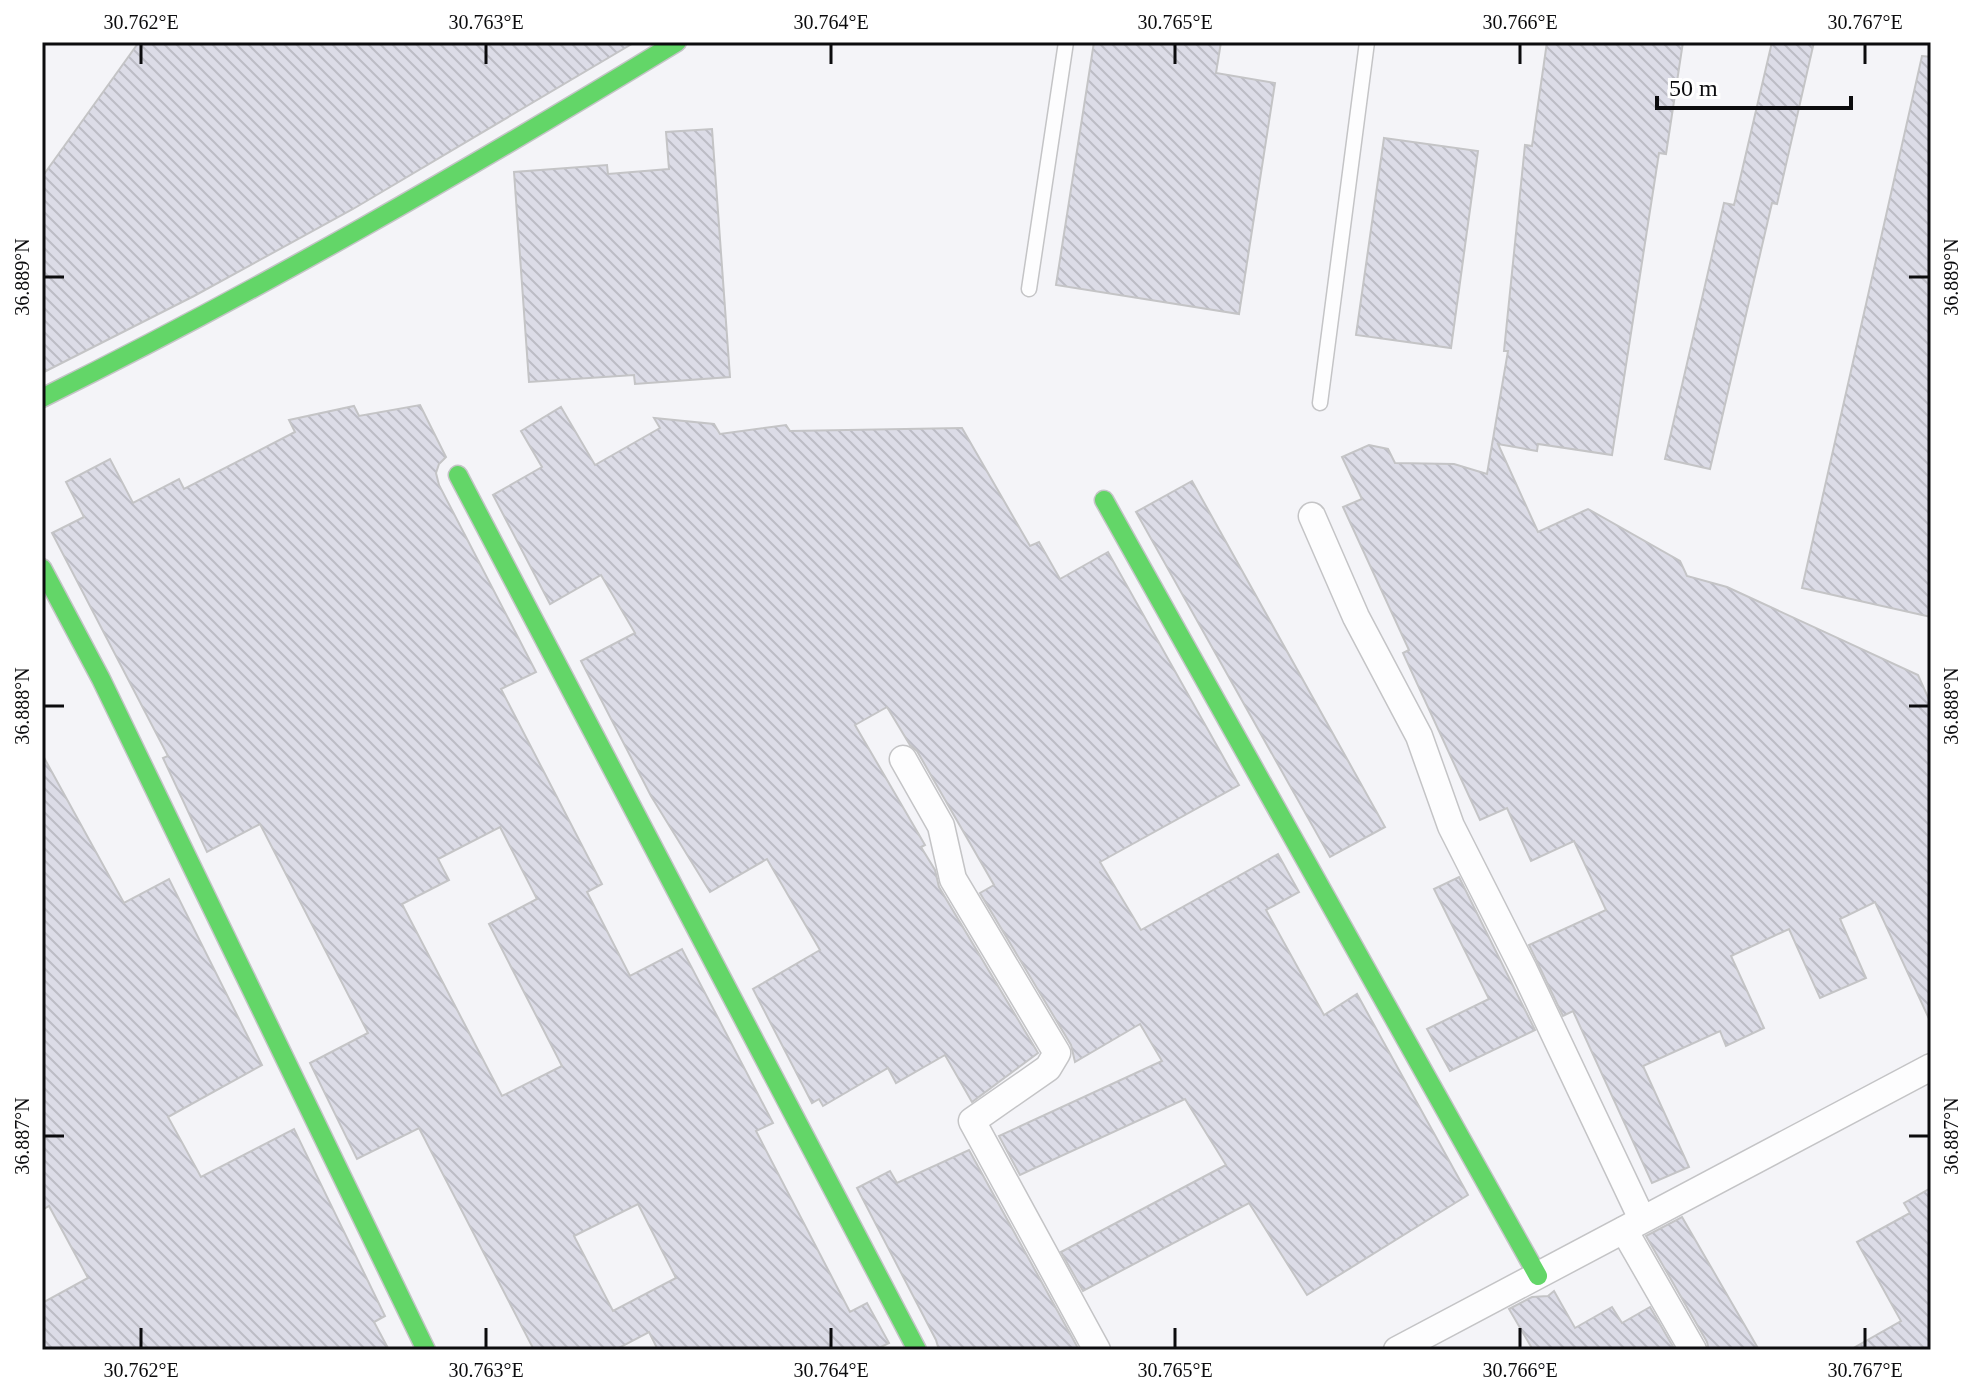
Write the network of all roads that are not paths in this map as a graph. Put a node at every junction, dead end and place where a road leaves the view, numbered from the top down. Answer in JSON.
{"nodes":[{"id":1,"x":677,"y":42,"type":"edge"},
{"id":2,"x":1066,"y":42,"type":"edge"},
{"id":3,"x":1367,"y":42,"type":"edge"},
{"id":4,"x":1029,"y":289,"type":"dead end"},
{"id":5,"x":42,"y":398,"type":"edge"},
{"id":6,"x":1320,"y":403,"type":"dead end"},
{"id":7,"x":458,"y":475,"type":"dead end"},
{"id":8,"x":1104,"y":500,"type":"dead end"},
{"id":9,"x":1312,"y":516,"type":"dead end"},
{"id":10,"x":42,"y":568,"type":"edge"},
{"id":11,"x":903,"y":759,"type":"dead end"},
{"id":12,"x":1931,"y":1067,"type":"edge"},
{"id":13,"x":1633,"y":1224,"type":"junction"},
{"id":14,"x":1538,"y":1276,"type":"junction"},
{"id":15,"x":426,"y":1350,"type":"edge"},
{"id":16,"x":917,"y":1350,"type":"edge"},
{"id":17,"x":1097,"y":1350,"type":"edge"},
{"id":18,"x":1397,"y":1350,"type":"edge"},
{"id":19,"x":1693,"y":1350,"type":"edge"}],
"edges":[{"from":1,"to":5,"type":"street"},
{"from":2,"to":4,"type":"lane"},
{"from":3,"to":6,"type":"lane"},
{"from":7,"to":16,"type":"street"},
{"from":8,"to":14,"type":"street"},
{"from":9,"to":13,"type":"street"},
{"from":10,"to":15,"type":"street"},
{"from":11,"to":17,"type":"street"},
{"from":12,"to":13,"type":"street"},
{"from":13,"to":14,"type":"street"},
{"from":13,"to":19,"type":"street"},
{"from":14,"to":18,"type":"street"}]}
